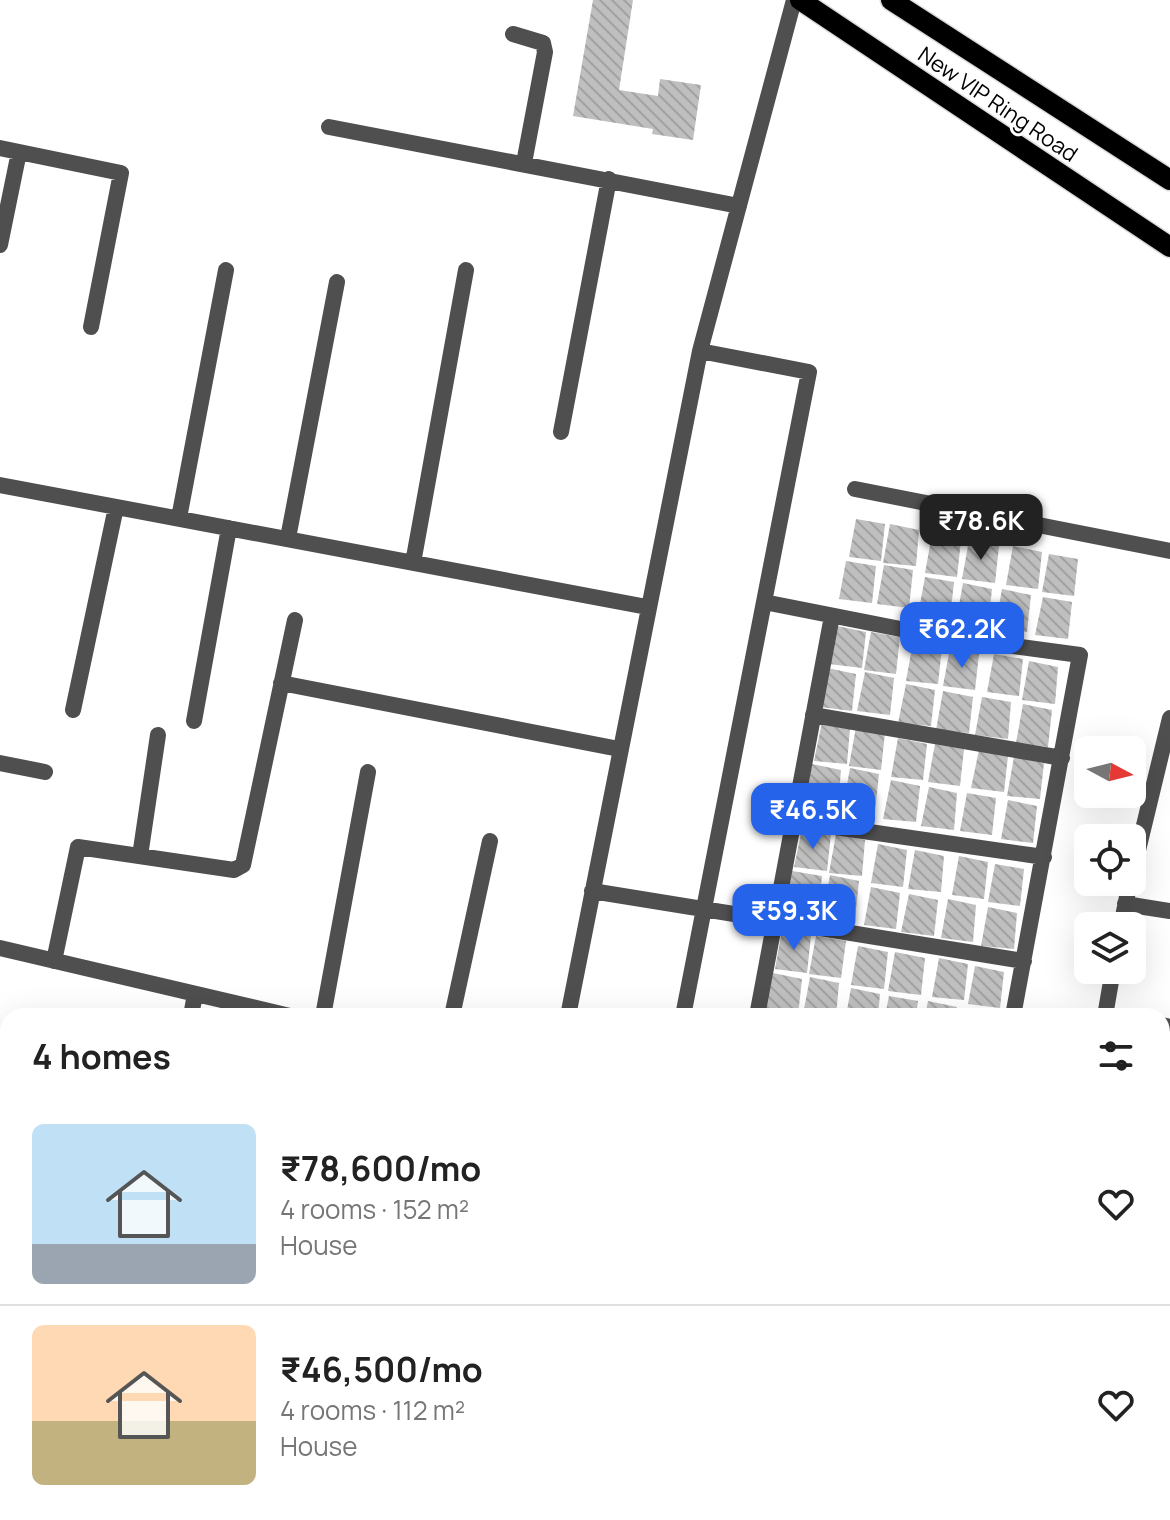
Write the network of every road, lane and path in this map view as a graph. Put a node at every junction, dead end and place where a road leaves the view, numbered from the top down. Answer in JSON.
{"nodes":[{"id":1,"x":797,"y":0,"type":"edge"},
{"id":2,"x":891,"y":0,"type":"edge"},
{"id":3,"x":513,"y":34,"type":"dead end"},
{"id":4,"x":329,"y":127,"type":"dead end"},
{"id":5,"x":0,"y":148,"type":"edge"},
{"id":6,"x":19,"y":152,"type":"junction"},
{"id":7,"x":524,"y":163,"type":"junction"},
{"id":8,"x":609,"y":179,"type":"junction"},
{"id":9,"x":1170,"y":180,"type":"edge"},
{"id":10,"x":739,"y":206,"type":"junction"},
{"id":11,"x":0,"y":245,"type":"edge"},
{"id":12,"x":1170,"y":247,"type":"edge"},
{"id":13,"x":226,"y":270,"type":"dead end"},
{"id":14,"x":466,"y":270,"type":"dead end"},
{"id":15,"x":337,"y":282,"type":"dead end"},
{"id":16,"x":91,"y":327,"type":"dead end"},
{"id":17,"x":700,"y":351,"type":"junction"},
{"id":18,"x":561,"y":432,"type":"dead end"},
{"id":19,"x":1,"y":489,"type":"edge"},
{"id":20,"x":855,"y":489,"type":"dead end"},
{"id":21,"x":116,"y":507,"type":"junction"},
{"id":22,"x":179,"y":518,"type":"junction"},
{"id":23,"x":229,"y":528,"type":"junction"},
{"id":24,"x":288,"y":538,"type":"junction"},
{"id":25,"x":1170,"y":551,"type":"edge"},
{"id":26,"x":413,"y":563,"type":"junction"},
{"id":27,"x":764,"y":602,"type":"junction"},
{"id":28,"x":647,"y":607,"type":"junction"},
{"id":29,"x":832,"y":616,"type":"junction"},
{"id":30,"x":295,"y":620,"type":"dead end"},
{"id":31,"x":281,"y":683,"type":"junction"},
{"id":32,"x":73,"y":710,"type":"dead end"},
{"id":33,"x":813,"y":715,"type":"junction"},
{"id":34,"x":1170,"y":718,"type":"edge"},
{"id":35,"x":194,"y":721,"type":"dead end"},
{"id":36,"x":158,"y":735,"type":"dead end"},
{"id":37,"x":619,"y":749,"type":"junction"},
{"id":38,"x":1062,"y":758,"type":"junction"},
{"id":39,"x":0,"y":763,"type":"edge"},
{"id":40,"x":45,"y":772,"type":"dead end"},
{"id":41,"x":368,"y":772,"type":"dead end"},
{"id":42,"x":793,"y":821,"type":"junction"},
{"id":43,"x":1144,"y":824,"type":"edge"},
{"id":44,"x":490,"y":841,"type":"dead end"},
{"id":45,"x":140,"y":856,"type":"junction"},
{"id":46,"x":1044,"y":857,"type":"junction"},
{"id":47,"x":592,"y":891,"type":"junction"},
{"id":48,"x":1127,"y":896,"type":"edge"},
{"id":49,"x":1125,"y":904,"type":"junction"},
{"id":50,"x":704,"y":908,"type":"junction"},
{"id":51,"x":1170,"y":911,"type":"edge"},
{"id":52,"x":1124,"y":912,"type":"edge"},
{"id":53,"x":773,"y":921,"type":"junction"},
{"id":54,"x":0,"y":948,"type":"edge"},
{"id":55,"x":54,"y":961,"type":"junction"},
{"id":56,"x":1024,"y":961,"type":"junction"},
{"id":57,"x":1111,"y":984,"type":"edge"},
{"id":58,"x":195,"y":994,"type":"junction"},
{"id":59,"x":192,"y":1008,"type":"edge"},
{"id":60,"x":255,"y":1008,"type":"edge"},
{"id":61,"x":324,"y":1008,"type":"edge"},
{"id":62,"x":454,"y":1008,"type":"edge"},
{"id":63,"x":570,"y":1008,"type":"edge"},
{"id":64,"x":685,"y":1008,"type":"edge"},
{"id":65,"x":758,"y":1008,"type":"edge"},
{"id":66,"x":1015,"y":1008,"type":"edge"},
{"id":67,"x":1109,"y":1008,"type":"edge"}],
"edges":[{"from":1,"to":10,"type":"street"},
{"from":1,"to":12,"type":"main road","name":"New VIP Ring Road"},
{"from":2,"to":9,"type":"main road","name":"New VIP Ring Road"},
{"from":3,"to":7,"type":"street"},
{"from":4,"to":7,"type":"street"},
{"from":5,"to":6,"type":"street"},
{"from":6,"to":11,"type":"street"},
{"from":6,"to":16,"type":"street"},
{"from":7,"to":8,"type":"street"},
{"from":8,"to":10,"type":"street"},
{"from":8,"to":18,"type":"street"},
{"from":10,"to":17,"type":"street"},
{"from":13,"to":22,"type":"street"},
{"from":14,"to":26,"type":"street"},
{"from":15,"to":24,"type":"street"},
{"from":17,"to":27,"type":"street"},
{"from":17,"to":28,"type":"street"},
{"from":19,"to":21,"type":"street"},
{"from":20,"to":25,"type":"street"},
{"from":21,"to":22,"type":"street"},
{"from":21,"to":32,"type":"street"},
{"from":22,"to":23,"type":"street"},
{"from":23,"to":24,"type":"street"},
{"from":23,"to":35,"type":"street"},
{"from":24,"to":26,"type":"street"},
{"from":26,"to":28,"type":"street"},
{"from":27,"to":29,"type":"street"},
{"from":27,"to":50,"type":"street"},
{"from":28,"to":37,"type":"street"},
{"from":29,"to":33,"type":"street"},
{"from":29,"to":38,"type":"street"},
{"from":30,"to":31,"type":"street"},
{"from":31,"to":37,"type":"street"},
{"from":31,"to":45,"type":"street"},
{"from":33,"to":38,"type":"street"},
{"from":33,"to":42,"type":"street"},
{"from":34,"to":43,"type":"street"},
{"from":36,"to":45,"type":"street"},
{"from":37,"to":47,"type":"street"},
{"from":38,"to":46,"type":"street"},
{"from":39,"to":40,"type":"street"},
{"from":41,"to":61,"type":"street"},
{"from":42,"to":46,"type":"street"},
{"from":42,"to":53,"type":"street"},
{"from":44,"to":62,"type":"street"},
{"from":45,"to":55,"type":"street"},
{"from":46,"to":56,"type":"street"},
{"from":47,"to":50,"type":"street"},
{"from":47,"to":63,"type":"street"},
{"from":48,"to":49,"type":"street"},
{"from":49,"to":51,"type":"street"},
{"from":49,"to":52,"type":"street"},
{"from":50,"to":53,"type":"street"},
{"from":50,"to":64,"type":"street"},
{"from":53,"to":56,"type":"street"},
{"from":53,"to":65,"type":"street"},
{"from":54,"to":55,"type":"street"},
{"from":55,"to":58,"type":"street"},
{"from":56,"to":66,"type":"street"},
{"from":57,"to":67,"type":"street"},
{"from":58,"to":59,"type":"street"},
{"from":58,"to":60,"type":"street"}]}
